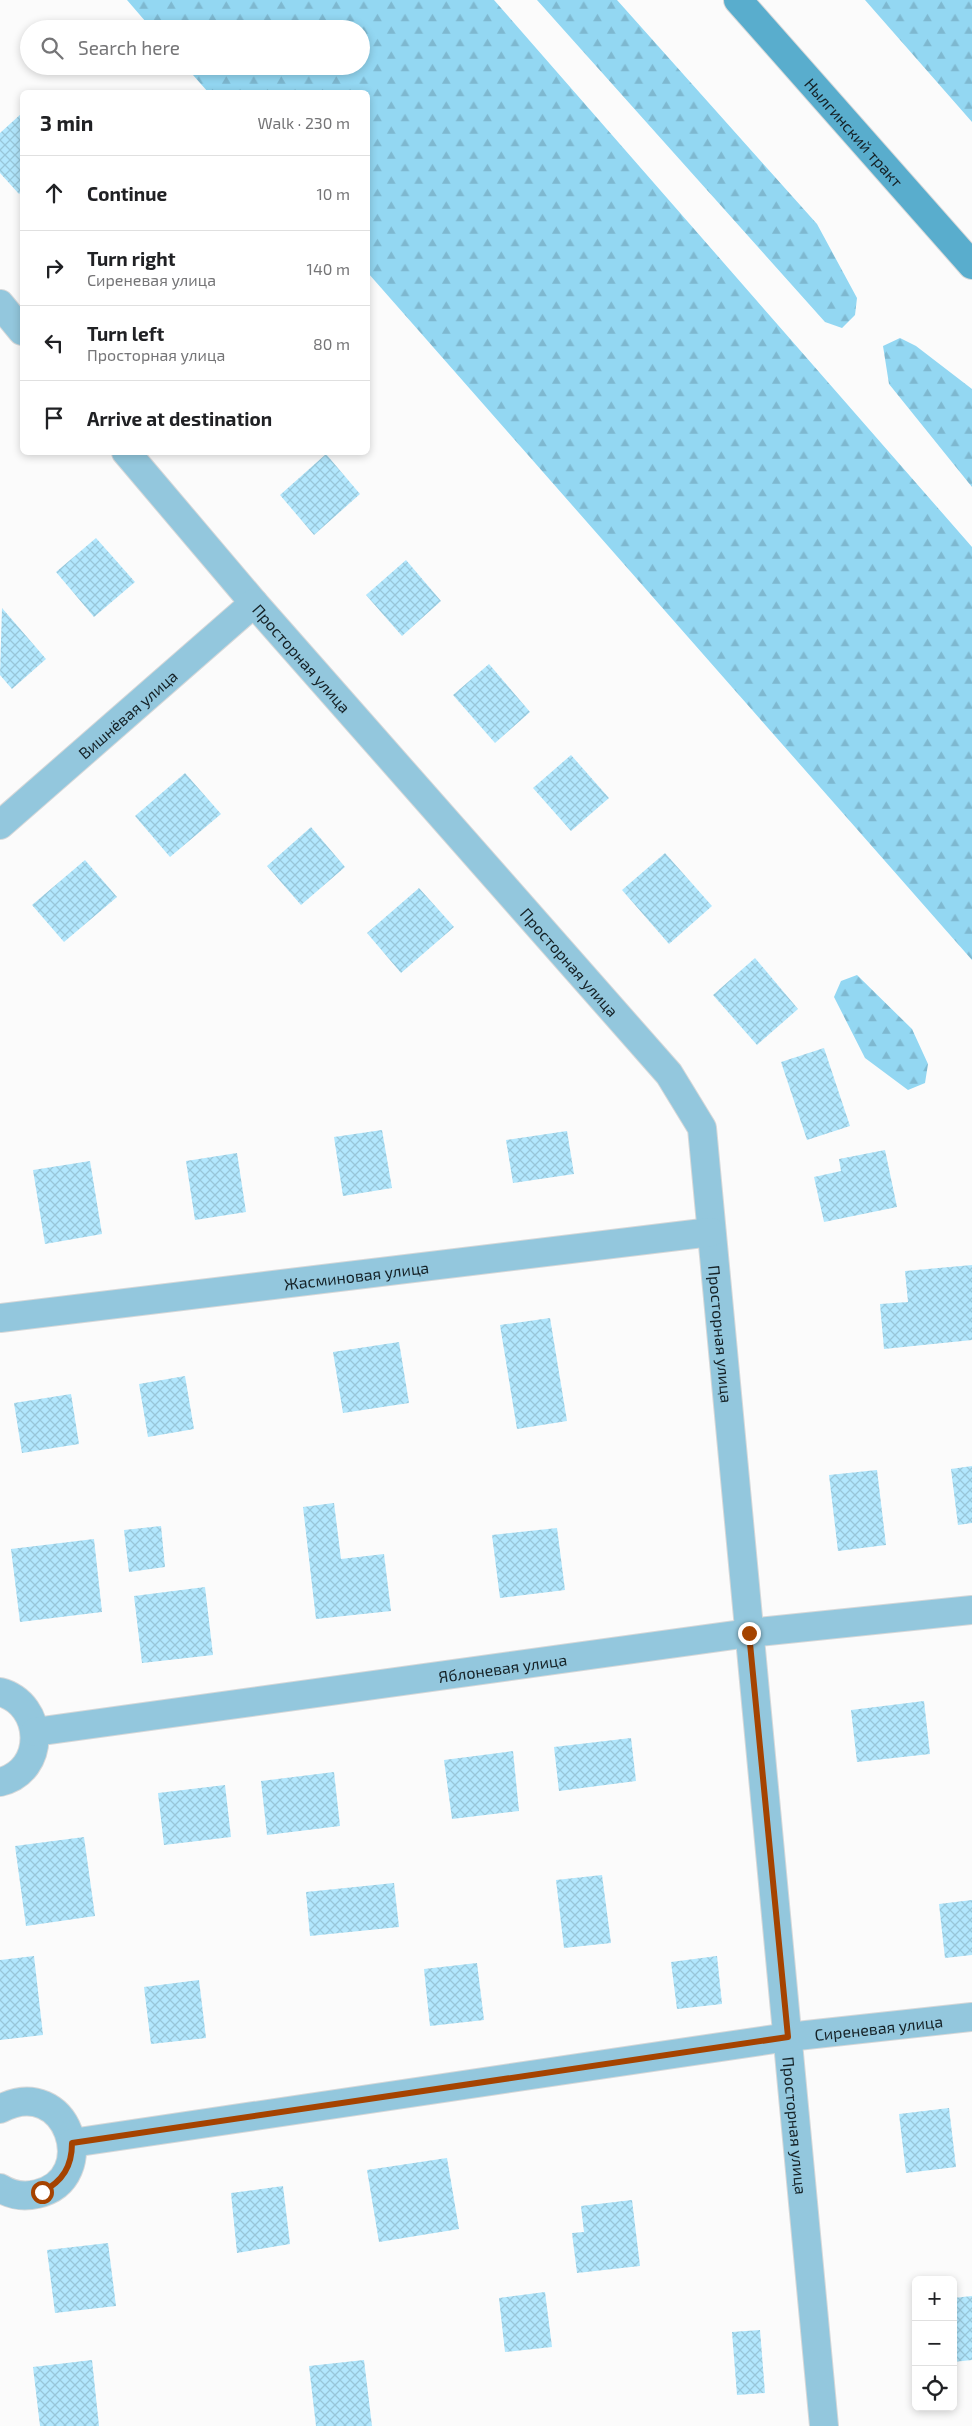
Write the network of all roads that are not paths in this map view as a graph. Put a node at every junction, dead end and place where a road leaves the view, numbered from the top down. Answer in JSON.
{"nodes":[{"id":1,"x":738,"y":0,"type":"edge"},
{"id":2,"x":972,"y":265,"type":"edge"},
{"id":3,"x":0,"y":304,"type":"edge"},
{"id":4,"x":20,"y":329,"type":"edge"},
{"id":5,"x":129,"y":455,"type":"edge"},
{"id":6,"x":254,"y":602,"type":"junction"},
{"id":7,"x":0,"y":825,"type":"edge"},
{"id":8,"x":712,"y":1232,"type":"junction"},
{"id":9,"x":0,"y":1318,"type":"edge"},
{"id":10,"x":972,"y":1610,"type":"edge"},
{"id":11,"x":749,"y":1633,"type":"junction"},
{"id":12,"x":0,"y":1692,"type":"edge"},
{"id":13,"x":36,"y":1732,"type":"junction"},
{"id":14,"x":0,"y":1782,"type":"edge"},
{"id":15,"x":972,"y":2017,"type":"edge"},
{"id":16,"x":788,"y":2037,"type":"junction"},
{"id":17,"x":0,"y":2109,"type":"edge"},
{"id":18,"x":72,"y":2143,"type":"junction"},
{"id":19,"x":0,"y":2188,"type":"edge"},
{"id":20,"x":824,"y":2426,"type":"edge"}],
"edges":[{"from":1,"to":2,"type":"main road","name":"Нылгинский тракт"},
{"from":3,"to":4,"type":"street"},
{"from":5,"to":6,"type":"street","name":"Просторная улица"},
{"from":6,"to":7,"type":"street","name":"Вишнёвая улица"},
{"from":6,"to":8,"type":"street","name":"Просторная улица"},
{"from":8,"to":9,"type":"street","name":"Жасминовая улица"},
{"from":8,"to":11,"type":"street","name":"Просторная улица"},
{"from":10,"to":11,"type":"street","name":"Яблоневая улица"},
{"from":11,"to":13,"type":"street","name":"Яблоневая улица"},
{"from":11,"to":16,"type":"street","name":"Просторная улица"},
{"from":12,"to":13,"type":"street"},
{"from":13,"to":14,"type":"street"},
{"from":15,"to":16,"type":"street","name":"Сиреневая улица"},
{"from":16,"to":18,"type":"street","name":"Сиреневая улица"},
{"from":16,"to":20,"type":"street","name":"Просторная улица"},
{"from":17,"to":18,"type":"street"},
{"from":18,"to":19,"type":"street"}]}
